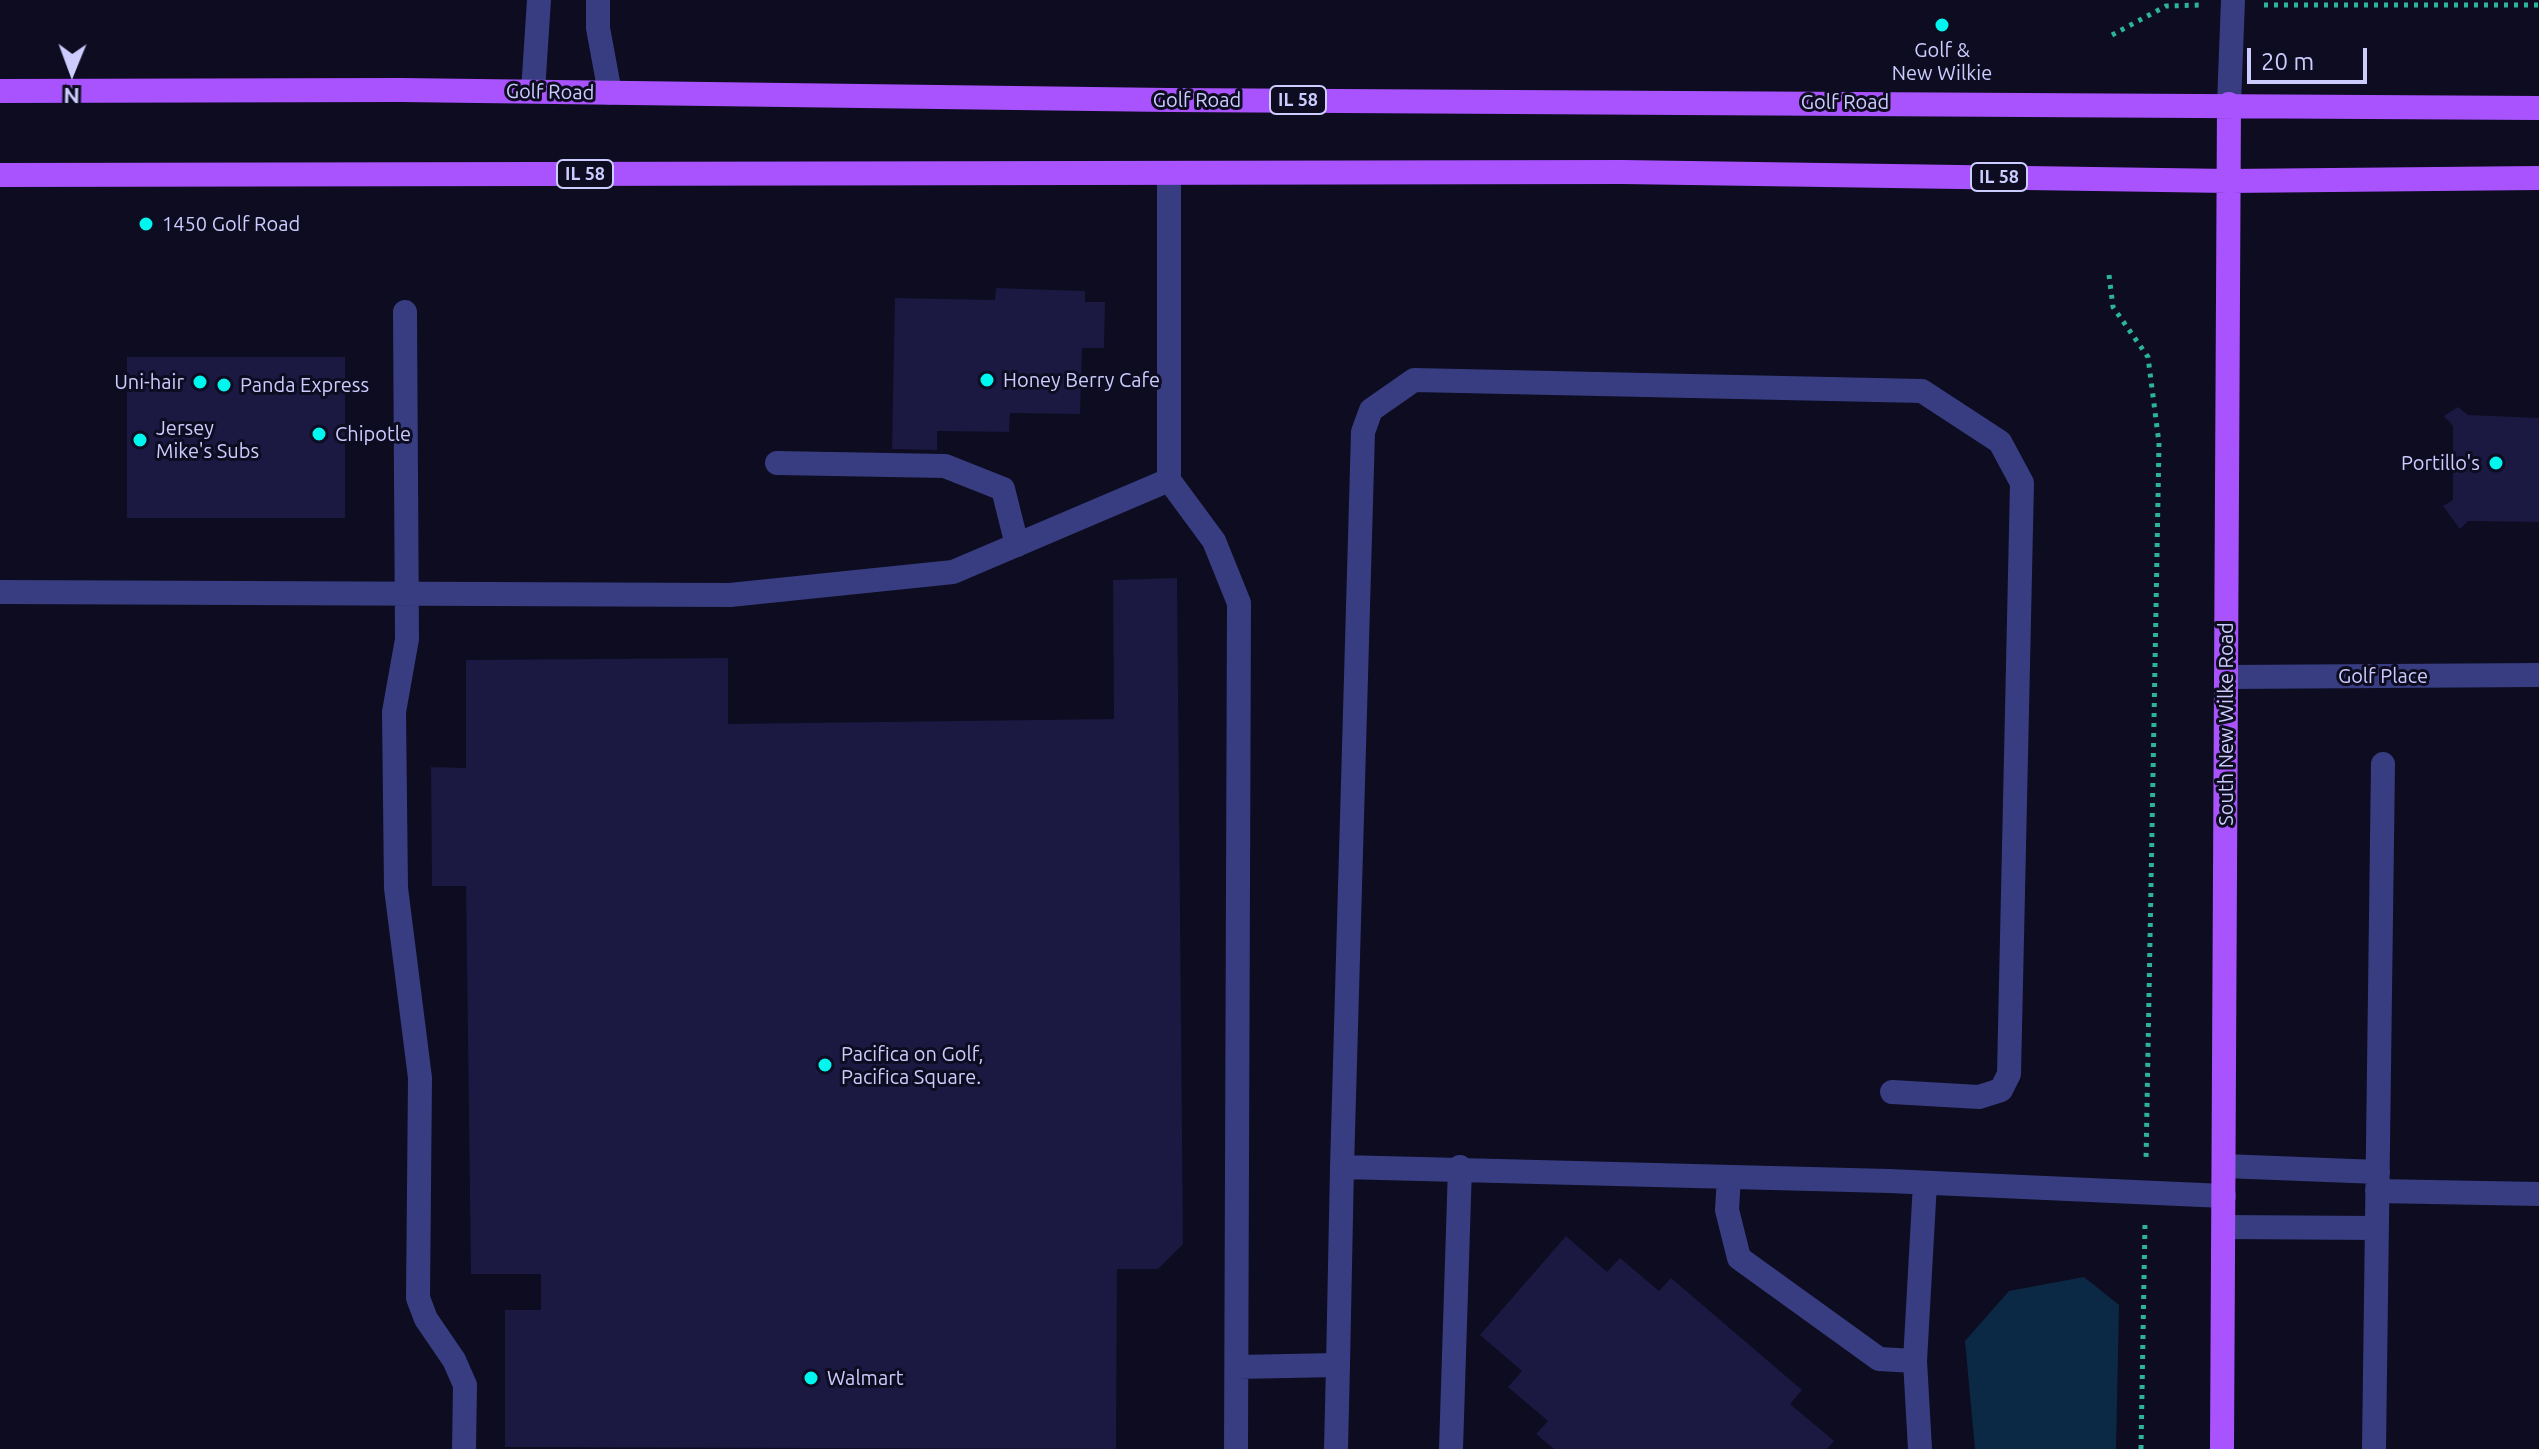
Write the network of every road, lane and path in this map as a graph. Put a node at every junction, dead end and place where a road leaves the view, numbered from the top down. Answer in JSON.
{"nodes":[{"id":1,"x":539,"y":0,"type":"edge"},
{"id":2,"x":598,"y":0,"type":"edge"},
{"id":3,"x":2233,"y":0,"type":"edge"},
{"id":4,"x":2362,"y":5,"type":"dead end"},
{"id":5,"x":2539,"y":5,"type":"edge"},
{"id":6,"x":2166,"y":6,"type":"dead end"},
{"id":7,"x":2112,"y":35,"type":"dead end"},
{"id":8,"x":0,"y":91,"type":"edge"},
{"id":9,"x":533,"y":91,"type":"junction"},
{"id":10,"x":610,"y":93,"type":"junction"},
{"id":11,"x":2229,"y":104,"type":"junction"},
{"id":12,"x":2539,"y":108,"type":"edge"},
{"id":13,"x":1169,"y":173,"type":"junction"},
{"id":14,"x":0,"y":175,"type":"edge"},
{"id":15,"x":2539,"y":178,"type":"edge"},
{"id":16,"x":2229,"y":181,"type":"junction"},
{"id":17,"x":2109,"y":275,"type":"dead end"},
{"id":18,"x":405,"y":312,"type":"dead end"},
{"id":19,"x":777,"y":463,"type":"dead end"},
{"id":20,"x":1169,"y":480,"type":"junction"},
{"id":21,"x":1017,"y":545,"type":"junction"},
{"id":22,"x":0,"y":592,"type":"edge"},
{"id":23,"x":405,"y":594,"type":"junction"},
{"id":24,"x":2539,"y":675,"type":"edge"},
{"id":25,"x":2227,"y":677,"type":"junction"},
{"id":26,"x":2383,"y":764,"type":"dead end"},
{"id":27,"x":1892,"y":1092,"type":"dead end"},
{"id":28,"x":2224,"y":1166,"type":"junction"},
{"id":29,"x":1342,"y":1167,"type":"junction"},
{"id":30,"x":1460,"y":1167,"type":"junction"},
{"id":31,"x":1729,"y":1177,"type":"junction"},
{"id":32,"x":2378,"y":1182,"type":"junction"},
{"id":33,"x":1925,"y":1183,"type":"junction"},
{"id":34,"x":2146,"y":1193,"type":"junction"},
{"id":35,"x":2539,"y":1194,"type":"edge"},
{"id":36,"x":2224,"y":1196,"type":"junction"},
{"id":37,"x":2224,"y":1227,"type":"junction"},
{"id":38,"x":2377,"y":1228,"type":"junction"},
{"id":39,"x":1915,"y":1361,"type":"junction"},
{"id":40,"x":1338,"y":1365,"type":"junction"},
{"id":41,"x":1237,"y":1367,"type":"junction"},
{"id":42,"x":464,"y":1449,"type":"edge"},
{"id":43,"x":1236,"y":1449,"type":"edge"},
{"id":44,"x":1336,"y":1449,"type":"edge"},
{"id":45,"x":1451,"y":1449,"type":"edge"},
{"id":46,"x":1920,"y":1449,"type":"edge"},
{"id":47,"x":2141,"y":1449,"type":"edge"},
{"id":48,"x":2222,"y":1449,"type":"edge"},
{"id":49,"x":2374,"y":1449,"type":"edge"}],
"edges":[{"from":1,"to":9,"type":"street"},
{"from":2,"to":10,"type":"street"},
{"from":3,"to":11,"type":"street","name":"South New Wilke Road"},
{"from":4,"to":5,"type":"path"},
{"from":6,"to":7,"type":"path"},
{"from":8,"to":9,"type":"main road","name":"Golf Road","number":"IL 58"},
{"from":9,"to":10,"type":"main road","name":"Golf Road","number":"IL 58"},
{"from":10,"to":11,"type":"main road","name":"Golf Road","number":"IL 58"},
{"from":11,"to":12,"type":"main road","name":"Golf Road","number":"IL 58"},
{"from":11,"to":16,"type":"main road","name":"South New Wilke Road"},
{"from":13,"to":14,"type":"main road","number":"IL 58"},
{"from":13,"to":16,"type":"main road","number":"IL 58"},
{"from":13,"to":20,"type":"street"},
{"from":15,"to":16,"type":"main road","number":"IL 58"},
{"from":16,"to":25,"type":"main road","name":"South New Wilke Road"},
{"from":17,"to":34,"type":"path"},
{"from":18,"to":23,"type":"street"},
{"from":19,"to":21,"type":"street"},
{"from":20,"to":21,"type":"street"},
{"from":20,"to":41,"type":"street"},
{"from":21,"to":23,"type":"street"},
{"from":22,"to":23,"type":"street"},
{"from":23,"to":42,"type":"street"},
{"from":24,"to":25,"type":"street","name":"Golf Place"},
{"from":25,"to":28,"type":"main road","name":"South New Wilke Road"},
{"from":26,"to":32,"type":"street"},
{"from":27,"to":29,"type":"street"},
{"from":28,"to":32,"type":"street"},
{"from":28,"to":36,"type":"main road","name":"South New Wilke Road"},
{"from":29,"to":30,"type":"street"},
{"from":29,"to":40,"type":"street"},
{"from":30,"to":31,"type":"street"},
{"from":30,"to":45,"type":"street"},
{"from":31,"to":33,"type":"street"},
{"from":31,"to":39,"type":"street"},
{"from":32,"to":35,"type":"street"},
{"from":32,"to":38,"type":"street"},
{"from":33,"to":34,"type":"street"},
{"from":33,"to":39,"type":"street"},
{"from":34,"to":36,"type":"street"},
{"from":34,"to":47,"type":"path"},
{"from":36,"to":37,"type":"main road","name":"South New Wilke Road"},
{"from":37,"to":38,"type":"street"},
{"from":37,"to":48,"type":"main road","name":"South New Wilke Road"},
{"from":38,"to":49,"type":"street"},
{"from":39,"to":46,"type":"street"},
{"from":40,"to":41,"type":"street"},
{"from":40,"to":44,"type":"street"},
{"from":41,"to":43,"type":"street"}]}
